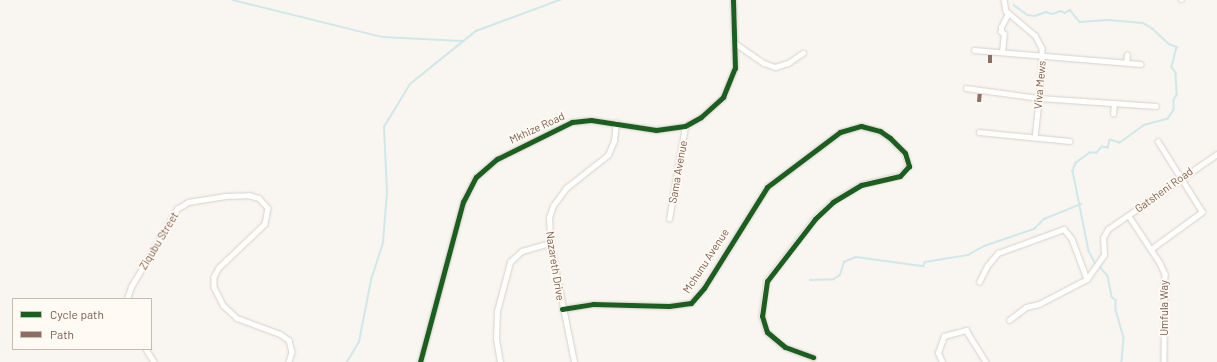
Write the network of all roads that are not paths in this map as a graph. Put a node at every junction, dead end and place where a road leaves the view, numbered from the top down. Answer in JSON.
{"nodes":[{"id":1,"x":733,"y":0,"type":"edge"},
{"id":2,"x":1004,"y":0,"type":"edge"},
{"id":3,"x":1008,"y":14,"type":"junction"},
{"id":4,"x":735,"y":43,"type":"junction"},
{"id":5,"x":974,"y":50,"type":"dead end"},
{"id":6,"x":1002,"y":52,"type":"junction"},
{"id":7,"x":803,"y":53,"type":"dead end"},
{"id":8,"x":1127,"y":55,"type":"dead end"},
{"id":9,"x":1043,"y":56,"type":"junction"},
{"id":10,"x":1126,"y":62,"type":"junction"},
{"id":11,"x":1140,"y":64,"type":"dead end"},
{"id":12,"x":966,"y":88,"type":"dead end"},
{"id":13,"x":1039,"y":98,"type":"junction"},
{"id":14,"x":1114,"y":104,"type":"junction"},
{"id":15,"x":1156,"y":106,"type":"dead end"},
{"id":16,"x":1113,"y":114,"type":"dead end"},
{"id":17,"x":616,"y":123,"type":"junction"},
{"id":18,"x":685,"y":126,"type":"junction"},
{"id":19,"x":979,"y":132,"type":"dead end"},
{"id":20,"x":1035,"y":138,"type":"junction"},
{"id":21,"x":1070,"y":141,"type":"dead end"},
{"id":22,"x":1158,"y":142,"type":"dead end"},
{"id":23,"x":1217,"y":154,"type":"edge"},
{"id":24,"x":1180,"y":179,"type":"junction"},
{"id":25,"x":1128,"y":216,"type":"junction"},
{"id":26,"x":669,"y":219,"type":"dead end"},
{"id":27,"x":550,"y":243,"type":"junction"},
{"id":28,"x":1151,"y":249,"type":"junction"},
{"id":29,"x":1087,"y":280,"type":"junction"},
{"id":30,"x":978,"y":282,"type":"dead end"},
{"id":31,"x":127,"y":298,"type":"edge"},
{"id":32,"x":562,"y":309,"type":"junction"},
{"id":33,"x":1009,"y":320,"type":"dead end"},
{"id":34,"x":147,"y":350,"type":"edge"},
{"id":35,"x":813,"y":357,"type":"dead end"},
{"id":36,"x":154,"y":362,"type":"edge"},
{"id":37,"x":289,"y":362,"type":"edge"},
{"id":38,"x":420,"y":362,"type":"edge"},
{"id":39,"x":500,"y":362,"type":"edge"},
{"id":40,"x":574,"y":362,"type":"edge"},
{"id":41,"x":942,"y":362,"type":"edge"},
{"id":42,"x":986,"y":362,"type":"edge"},
{"id":43,"x":1164,"y":362,"type":"edge"}],
"edges":[{"from":1,"to":4,"type":"street","name":"Mkhize Road"},
{"from":2,"to":3,"type":"street"},
{"from":3,"to":6,"type":"street"},
{"from":3,"to":9,"type":"street","name":"Viva Mews"},
{"from":4,"to":7,"type":"street"},
{"from":4,"to":18,"type":"street","name":"Mkhize Road"},
{"from":5,"to":6,"type":"street"},
{"from":6,"to":9,"type":"street"},
{"from":8,"to":10,"type":"street"},
{"from":9,"to":10,"type":"street"},
{"from":9,"to":13,"type":"street","name":"Viva Mews"},
{"from":10,"to":11,"type":"street"},
{"from":12,"to":13,"type":"street"},
{"from":13,"to":14,"type":"street"},
{"from":13,"to":20,"type":"street","name":"Viva Mews"},
{"from":14,"to":15,"type":"street"},
{"from":14,"to":16,"type":"street"},
{"from":17,"to":18,"type":"street","name":"Mkhize Road"},
{"from":17,"to":27,"type":"street","name":"Nazareth Drive"},
{"from":17,"to":38,"type":"street","name":"Mkhize Road"},
{"from":18,"to":26,"type":"street","name":"Sama Avenue"},
{"from":19,"to":20,"type":"street"},
{"from":20,"to":21,"type":"street"},
{"from":22,"to":24,"type":"street"},
{"from":23,"to":24,"type":"street","name":"Gatsheni Road"},
{"from":24,"to":25,"type":"street","name":"Gatsheni Road"},
{"from":24,"to":28,"type":"street"},
{"from":25,"to":28,"type":"street","name":"Umfula Way"},
{"from":25,"to":29,"type":"street","name":"Gatsheni Road"},
{"from":27,"to":32,"type":"street","name":"Nazareth Drive"},
{"from":27,"to":39,"type":"street"},
{"from":28,"to":43,"type":"street","name":"Umfula Way"},
{"from":29,"to":30,"type":"street"},
{"from":29,"to":33,"type":"street"},
{"from":31,"to":37,"type":"street","name":"Ziqubu Street"},
{"from":32,"to":35,"type":"street","name":"Mchunu Avenue"},
{"from":32,"to":40,"type":"street","name":"Nazareth Drive"},
{"from":34,"to":36,"type":"street"},
{"from":41,"to":42,"type":"street"}]}
